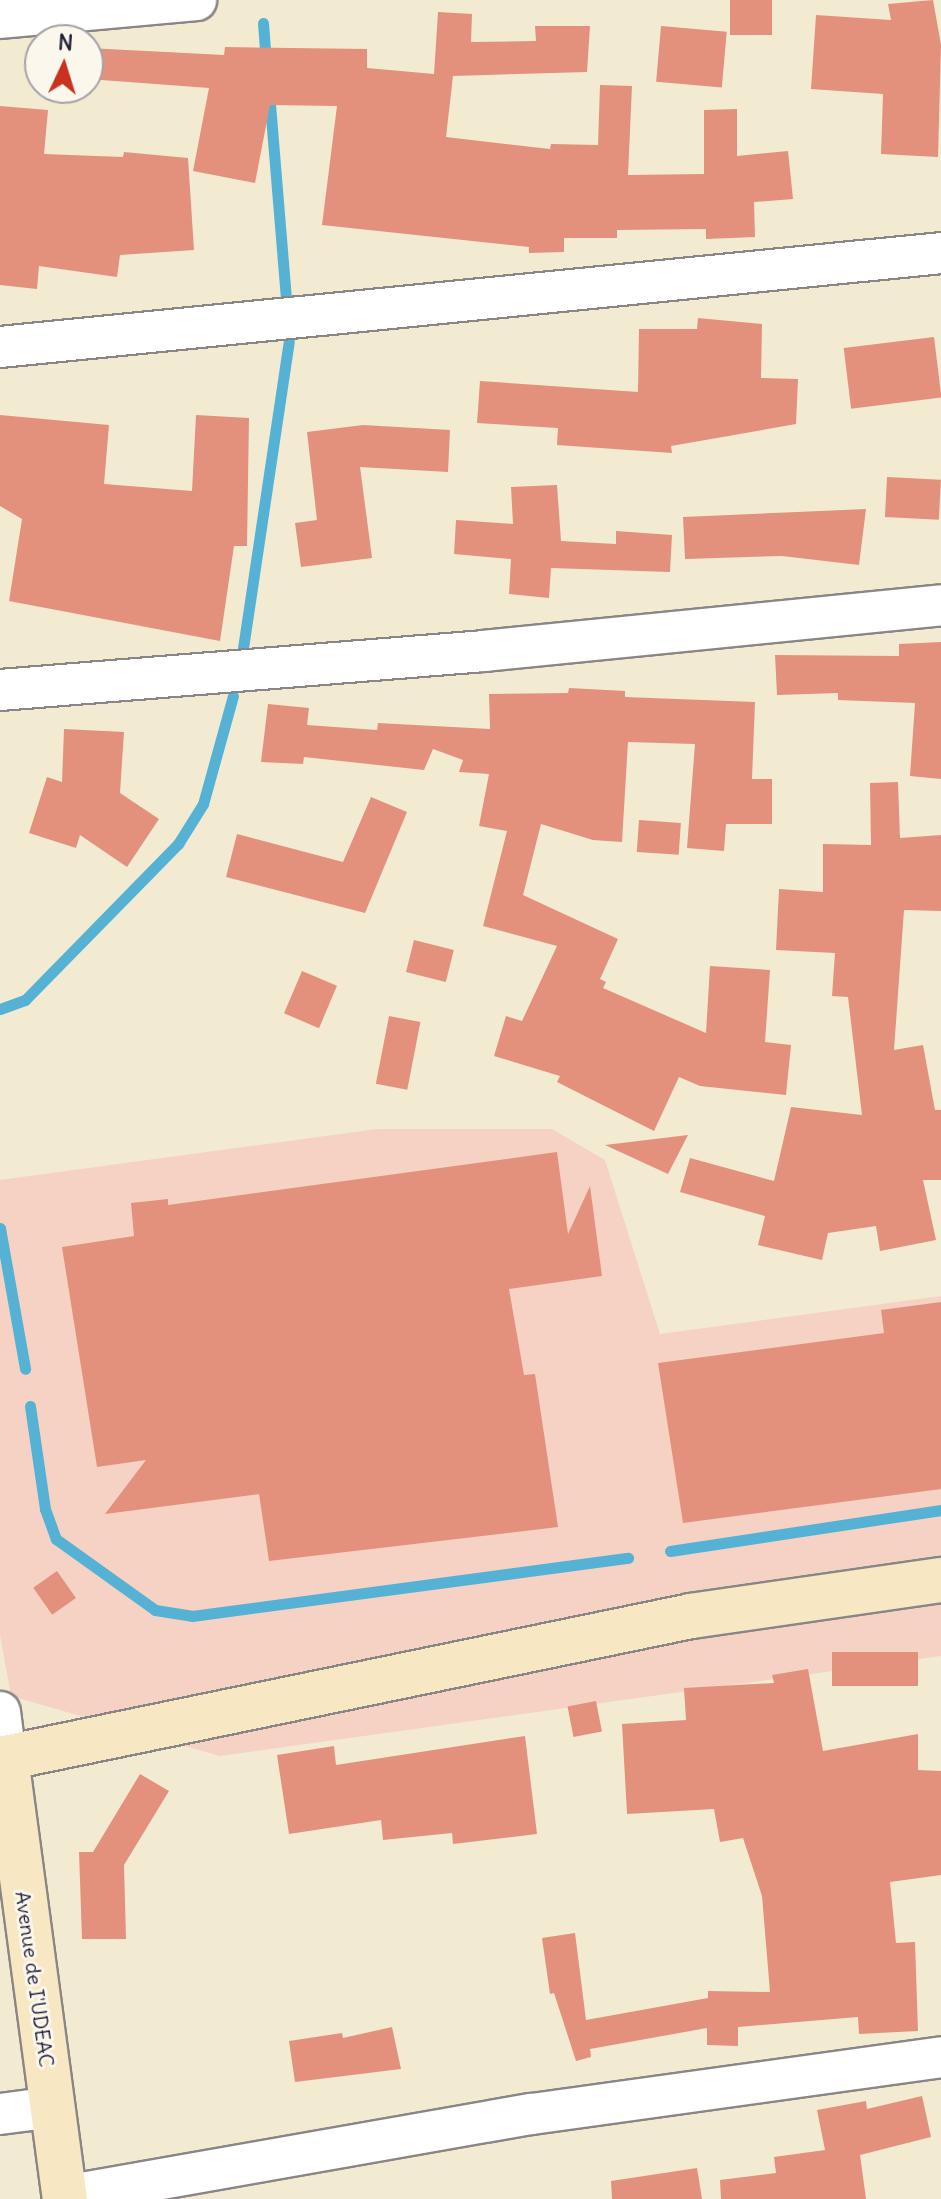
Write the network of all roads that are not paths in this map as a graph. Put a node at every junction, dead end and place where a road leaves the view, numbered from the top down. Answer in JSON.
{"nodes":[{"id":1,"x":196,"y":0,"type":"edge"},
{"id":2,"x":0,"y":18,"type":"edge"},
{"id":3,"x":941,"y":253,"type":"edge"},
{"id":4,"x":0,"y":347,"type":"edge"},
{"id":5,"x":941,"y":605,"type":"edge"},
{"id":6,"x":0,"y":690,"type":"edge"},
{"id":7,"x":941,"y":1580,"type":"edge"},
{"id":8,"x":0,"y":1712,"type":"edge"},
{"id":9,"x":3,"y":1758,"type":"edge"},
{"id":10,"x":941,"y":2057,"type":"edge"},
{"id":11,"x":53,"y":2107,"type":"junction"},
{"id":12,"x":0,"y":2114,"type":"edge"},
{"id":13,"x":65,"y":2197,"type":"edge"}],
"edges":[{"from":1,"to":2,"type":"street"},
{"from":3,"to":4,"type":"street"},
{"from":5,"to":6,"type":"street"},
{"from":7,"to":9,"type":"main road"},
{"from":8,"to":9,"type":"street"},
{"from":9,"to":11,"type":"main road","name":"Avenue de I'UDEAC"},
{"from":10,"to":13,"type":"street"},
{"from":11,"to":12,"type":"street"},
{"from":11,"to":13,"type":"main road","name":"Avenue de I'UDEAC"}]}
